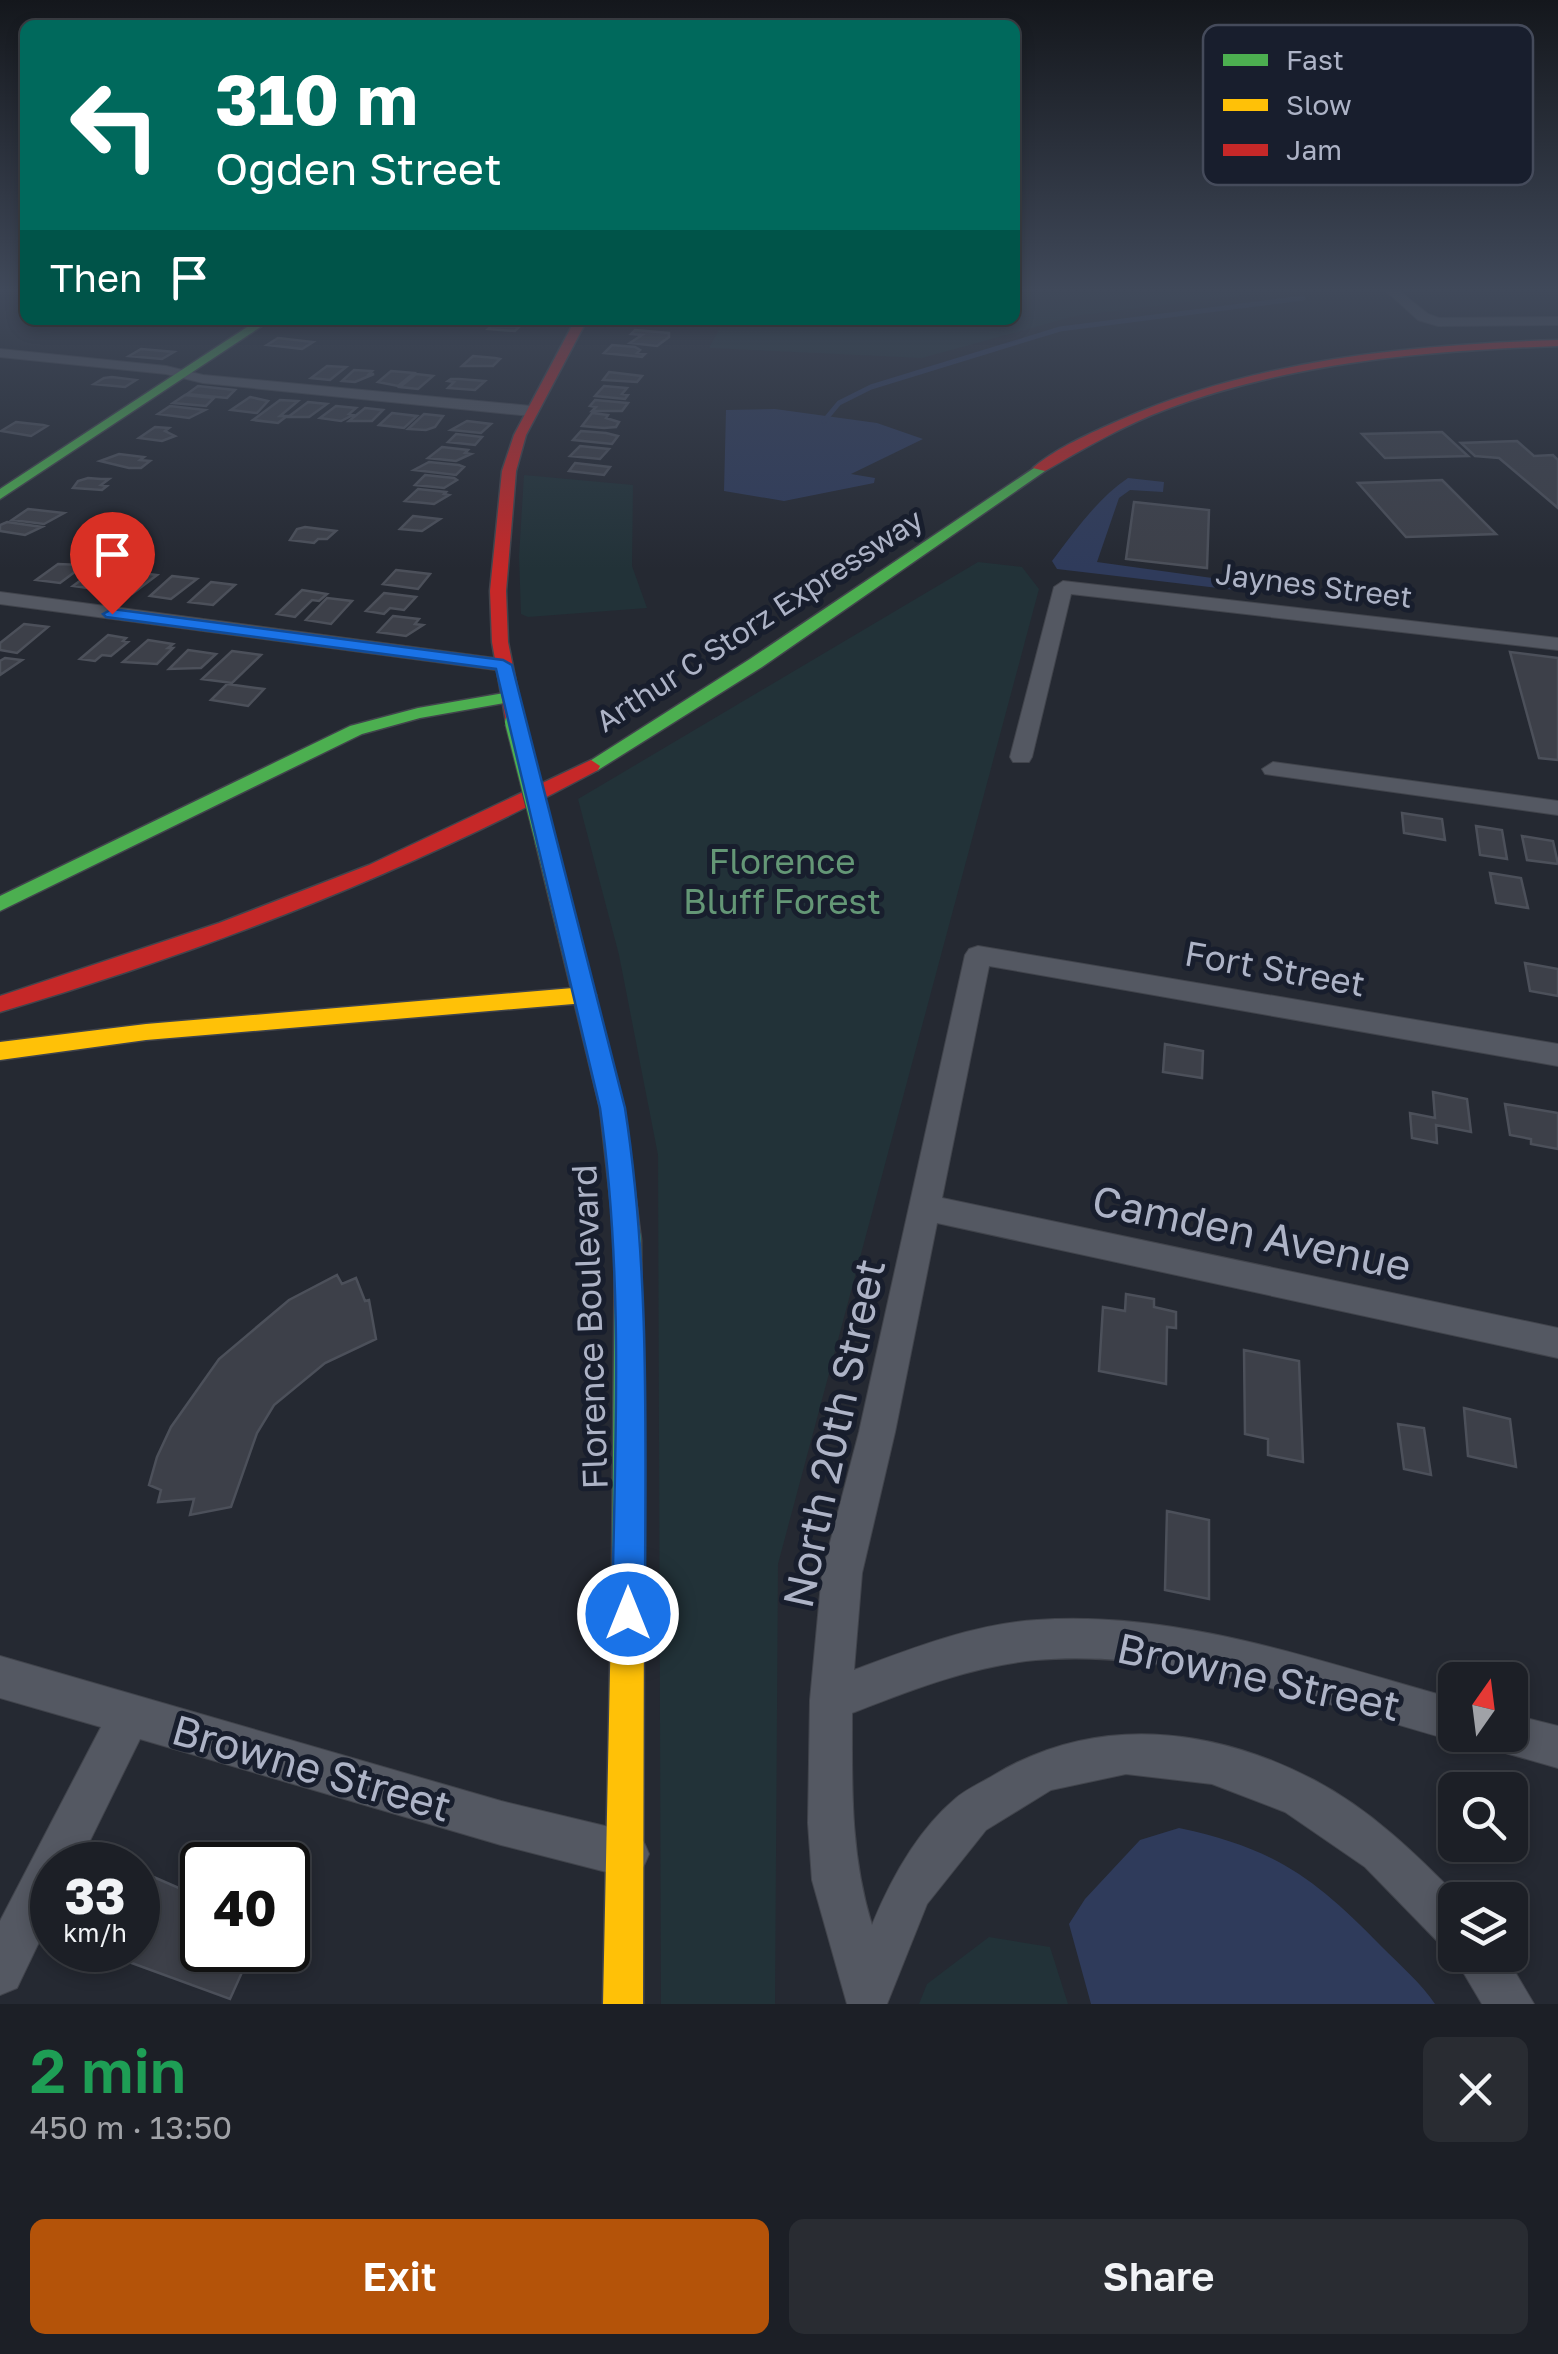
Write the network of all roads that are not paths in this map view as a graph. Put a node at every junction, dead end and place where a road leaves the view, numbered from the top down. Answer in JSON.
{"nodes":[{"id":1,"x":170,"y":383,"type":"edge"},
{"id":2,"x":239,"y":383,"type":"edge"},
{"id":3,"x":547,"y":383,"type":"edge"},
{"id":4,"x":1185,"y":383,"type":"edge"},
{"id":5,"x":1241,"y":383,"type":"edge"},
{"id":6,"x":531,"y":411,"type":"junction"},
{"id":7,"x":0,"y":495,"type":"edge"},
{"id":8,"x":887,"y":545,"type":"dead end"},
{"id":9,"x":0,"y":598,"type":"edge"},
{"id":10,"x":1558,"y":644,"type":"edge"},
{"id":11,"x":503,"y":665,"type":"junction"},
{"id":12,"x":510,"y":697,"type":"junction"},
{"id":13,"x":553,"y":754,"type":"dead end"},
{"id":14,"x":1021,"y":757,"type":"dead end"},
{"id":15,"x":1273,"y":769,"type":"dead end"},
{"id":16,"x":505,"y":778,"type":"dead end"},
{"id":17,"x":1558,"y":808,"type":"edge"},
{"id":18,"x":0,"y":904,"type":"edge"},
{"id":19,"x":978,"y":955,"type":"joint"},
{"id":20,"x":585,"y":995,"type":"junction"},
{"id":21,"x":0,"y":1004,"type":"edge"},
{"id":22,"x":0,"y":1051,"type":"edge"},
{"id":23,"x":1558,"y":1055,"type":"edge"},
{"id":24,"x":926,"y":1208,"type":"junction"},
{"id":25,"x":1558,"y":1342,"type":"edge"},
{"id":26,"x":0,"y":1676,"type":"edge"},
{"id":27,"x":831,"y":1700,"type":"junction"},
{"id":28,"x":130,"y":1714,"type":"junction"},
{"id":29,"x":1438,"y":1716,"type":"edge"},
{"id":30,"x":1528,"y":1740,"type":"edge"},
{"id":31,"x":1558,"y":1747,"type":"edge"},
{"id":32,"x":65,"y":1842,"type":"edge"},
{"id":33,"x":626,"y":1854,"type":"junction"},
{"id":34,"x":1438,"y":1908,"type":"edge"},
{"id":35,"x":30,"y":1912,"type":"edge"},
{"id":36,"x":0,"y":1971,"type":"edge"},
{"id":37,"x":1488,"y":1972,"type":"edge"},
{"id":38,"x":867,"y":1997,"type":"edge"},
{"id":39,"x":622,"y":2004,"type":"edge"},
{"id":40,"x":1510,"y":2004,"type":"edge"}],
"edges":[{"from":1,"to":7,"type":"main road"},
{"from":2,"to":6,"type":"street"},
{"from":3,"to":6,"type":"main road","name":"Florence Boulevard"},
{"from":4,"to":8,"type":"main road","name":"Arthur C Storz Expressway"},
{"from":5,"to":21,"type":"main road","name":"Arthur C Storz Expressway"},
{"from":6,"to":11,"type":"main road","name":"Florence Boulevard"},
{"from":9,"to":11,"type":"street"},
{"from":10,"to":14,"type":"street","name":"Jaynes Street"},
{"from":11,"to":12,"type":"main road","name":"Florence Boulevard"},
{"from":12,"to":18,"type":"main road"},
{"from":12,"to":20,"type":"main road","name":"Florence Boulevard","bridge":true},
{"from":13,"to":16,"type":"main road"},
{"from":15,"to":17,"type":"street"},
{"from":19,"to":23,"type":"street","name":"Fort Street"},
{"from":19,"to":24,"type":"street","name":"North 20th Street"},
{"from":20,"to":22,"type":"main road"},
{"from":20,"to":33,"type":"main road","name":"Florence Boulevard"},
{"from":24,"to":25,"type":"street","name":"Camden Avenue"},
{"from":24,"to":27,"type":"street","name":"North 20th Street"},
{"from":26,"to":28,"type":"street","name":"Browne Street"},
{"from":27,"to":29,"type":"street","name":"Browne Street"},
{"from":27,"to":38,"type":"street","name":"North 20th Street"},
{"from":28,"to":32,"type":"street"},
{"from":28,"to":33,"type":"street","name":"Browne Street"},
{"from":30,"to":31,"type":"street"},
{"from":33,"to":39,"type":"main road","name":"Florence Boulevard"},
{"from":34,"to":38,"type":"street"},
{"from":35,"to":36,"type":"street"},
{"from":37,"to":40,"type":"street"}]}
